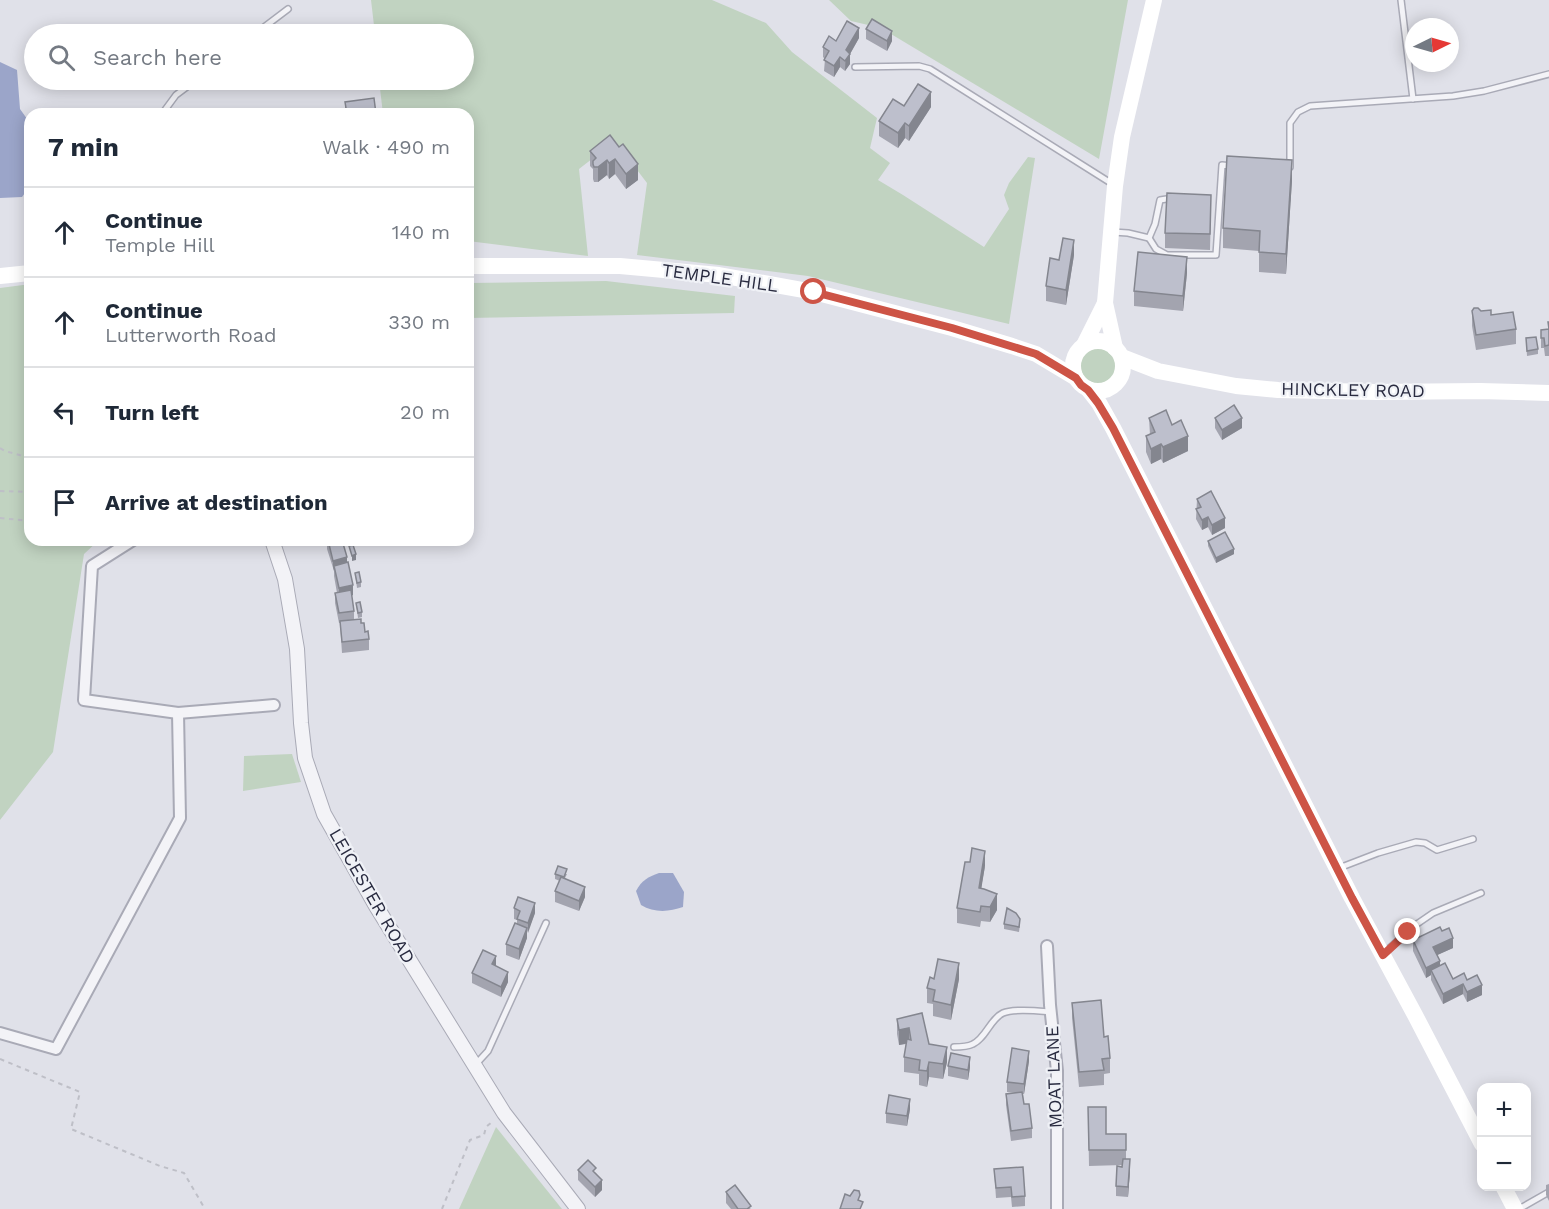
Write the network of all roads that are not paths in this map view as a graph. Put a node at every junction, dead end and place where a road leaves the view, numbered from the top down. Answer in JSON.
{"nodes":[{"id":1,"x":1154,"y":0,"type":"edge"},
{"id":2,"x":1401,"y":0,"type":"edge"},
{"id":3,"x":288,"y":9,"type":"dead end"},
{"id":4,"x":268,"y":24,"type":"edge"},
{"id":5,"x":855,"y":68,"type":"dead end"},
{"id":6,"x":1549,"y":74,"type":"edge"},
{"id":7,"x":182,"y":90,"type":"edge"},
{"id":8,"x":1413,"y":99,"type":"junction"},
{"id":9,"x":166,"y":108,"type":"edge"},
{"id":10,"x":1233,"y":166,"type":"edge"},
{"id":11,"x":1279,"y":168,"type":"edge"},
{"id":12,"x":1115,"y":186,"type":"junction"},
{"id":13,"x":1183,"y":196,"type":"edge"},
{"id":14,"x":1111,"y":232,"type":"junction"},
{"id":15,"x":1149,"y":238,"type":"junction"},
{"id":16,"x":474,"y":266,"type":"edge"},
{"id":17,"x":24,"y":274,"type":"edge"},
{"id":18,"x":0,"y":276,"type":"edge"},
{"id":19,"x":1105,"y":303,"type":"junction"},
{"id":20,"x":1080,"y":349,"type":"junction"},
{"id":21,"x":1119,"y":352,"type":"junction"},
{"id":22,"x":1036,"y":354,"type":"junction"},
{"id":23,"x":1158,"y":372,"type":"junction"},
{"id":24,"x":1118,"y":381,"type":"junction"},
{"id":25,"x":1082,"y":384,"type":"junction"},
{"id":26,"x":1549,"y":393,"type":"edge"},
{"id":27,"x":1113,"y":428,"type":"junction"},
{"id":28,"x":124,"y":546,"type":"edge"},
{"id":29,"x":274,"y":546,"type":"edge"},
{"id":30,"x":274,"y":705,"type":"dead end"},
{"id":31,"x":178,"y":713,"type":"junction"},
{"id":32,"x":1473,"y":839,"type":"dead end"},
{"id":33,"x":1337,"y":869,"type":"junction"},
{"id":34,"x":1481,"y":893,"type":"dead end"},
{"id":35,"x":546,"y":923,"type":"dead end"},
{"id":36,"x":1047,"y":946,"type":"dead end"},
{"id":37,"x":1383,"y":955,"type":"junction"},
{"id":38,"x":1051,"y":1012,"type":"junction"},
{"id":39,"x":0,"y":1033,"type":"edge"},
{"id":40,"x":954,"y":1047,"type":"dead end"},
{"id":41,"x":475,"y":1066,"type":"junction"},
{"id":42,"x":1478,"y":1137,"type":"edge"},
{"id":43,"x":1506,"y":1191,"type":"edge"},
{"id":44,"x":1549,"y":1192,"type":"edge"},
{"id":45,"x":578,"y":1209,"type":"edge"},
{"id":46,"x":1057,"y":1209,"type":"edge"},
{"id":47,"x":1517,"y":1209,"type":"edge"}],
"edges":[{"from":1,"to":12,"type":"main road"},
{"from":2,"to":8,"type":"lane"},
{"from":3,"to":4,"type":"lane"},
{"from":5,"to":12,"type":"lane"},
{"from":6,"to":8,"type":"lane"},
{"from":7,"to":9,"type":"lane"},
{"from":8,"to":11,"type":"lane"},
{"from":10,"to":15,"type":"lane"},
{"from":12,"to":14,"type":"main road"},
{"from":13,"to":15,"type":"lane"},
{"from":14,"to":15,"type":"lane"},
{"from":14,"to":19,"type":"main road"},
{"from":16,"to":22,"type":"main road","name":"TEMPLE HILL"},
{"from":17,"to":18,"type":"main road"},
{"from":19,"to":20,"type":"main road"},
{"from":19,"to":21,"type":"main road"},
{"from":20,"to":21,"type":"main road"},
{"from":20,"to":22,"type":"main road","name":"TEMPLE HILL"},
{"from":20,"to":25,"type":"main road"},
{"from":21,"to":23,"type":"main road","name":"HINCKLEY ROAD"},
{"from":21,"to":24,"type":"main road"},
{"from":22,"to":25,"type":"main road","name":"TEMPLE HILL"},
{"from":23,"to":24,"type":"main road","name":"HINCKLEY ROAD"},
{"from":23,"to":26,"type":"main road","name":"HINCKLEY ROAD"},
{"from":24,"to":25,"type":"main road"},
{"from":24,"to":27,"type":"main road"},
{"from":25,"to":27,"type":"main road"},
{"from":27,"to":33,"type":"main road"},
{"from":28,"to":31,"type":"street"},
{"from":29,"to":41,"type":"street","name":"LEICESTER ROAD"},
{"from":30,"to":31,"type":"street"},
{"from":31,"to":39,"type":"street"},
{"from":32,"to":33,"type":"lane"},
{"from":33,"to":37,"type":"main road"},
{"from":34,"to":37,"type":"lane"},
{"from":35,"to":41,"type":"lane"},
{"from":36,"to":38,"type":"street","name":"MOAT LANE"},
{"from":37,"to":42,"type":"main road"},
{"from":38,"to":40,"type":"lane"},
{"from":38,"to":46,"type":"street","name":"MOAT LANE"},
{"from":41,"to":45,"type":"street","name":"LEICESTER ROAD"},
{"from":43,"to":47,"type":"main road"},
{"from":44,"to":47,"type":"lane"}]}
